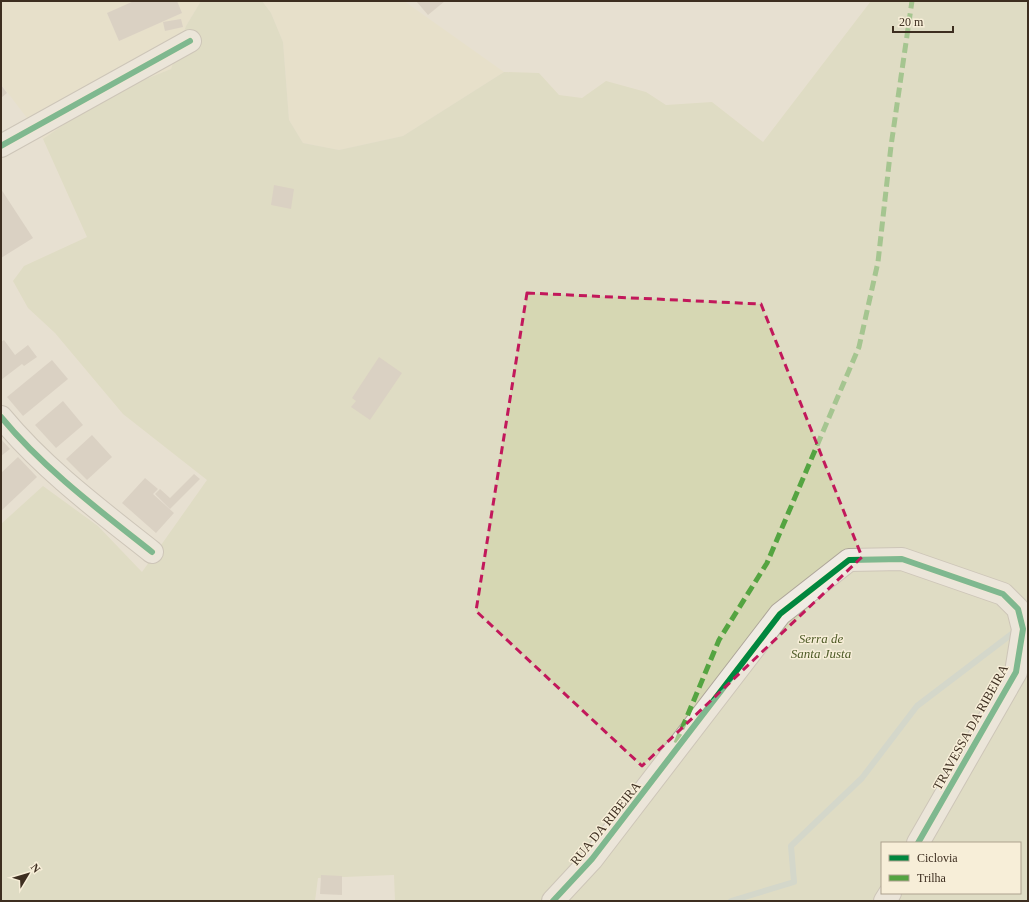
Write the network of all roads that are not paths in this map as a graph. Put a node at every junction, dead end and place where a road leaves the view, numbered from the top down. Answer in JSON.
{"nodes":[{"id":1,"x":190,"y":41,"type":"dead end"},
{"id":2,"x":1,"y":146,"type":"edge"},
{"id":3,"x":1,"y":417,"type":"edge"},
{"id":4,"x":152,"y":552,"type":"dead end"},
{"id":5,"x":671,"y":756,"type":"joint"},
{"id":6,"x":919,"y":842,"type":"edge"},
{"id":7,"x":552,"y":901,"type":"edge"}],
"edges":[{"from":1,"to":2,"type":"street"},
{"from":3,"to":4,"type":"street"},
{"from":5,"to":6,"type":"street","name":"TRAVESSA DA RIBEIRA"},
{"from":5,"to":7,"type":"street","name":"RUA DA RIBEIRA"}]}
